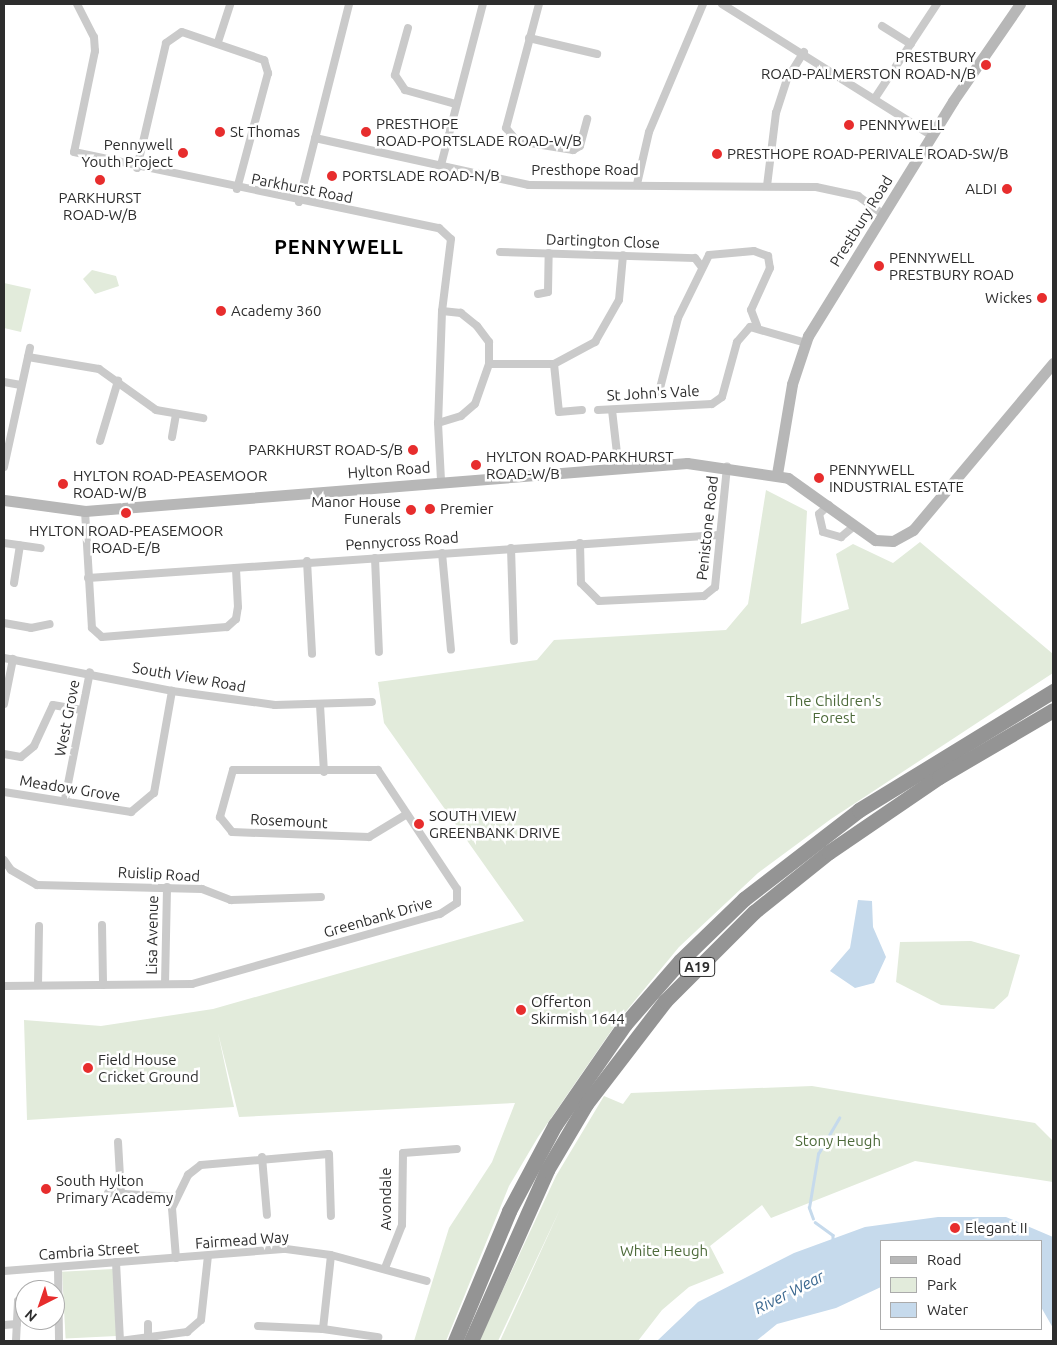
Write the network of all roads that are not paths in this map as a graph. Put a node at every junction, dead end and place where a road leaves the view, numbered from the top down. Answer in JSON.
{"nodes":[{"id":1,"x":77,"y":4,"type":"edge"},
{"id":2,"x":230,"y":4,"type":"edge"},
{"id":3,"x":349,"y":4,"type":"edge"},
{"id":4,"x":483,"y":4,"type":"edge"},
{"id":5,"x":540,"y":4,"type":"edge"},
{"id":6,"x":703,"y":4,"type":"edge"},
{"id":7,"x":722,"y":4,"type":"edge"},
{"id":8,"x":937,"y":4,"type":"edge"},
{"id":9,"x":1020,"y":4,"type":"edge"},
{"id":10,"x":882,"y":26,"type":"dead end"},
{"id":11,"x":408,"y":28,"type":"dead end"},
{"id":12,"x":529,"y":38,"type":"junction"},
{"id":13,"x":218,"y":42,"type":"junction"},
{"id":14,"x":911,"y":44,"type":"junction"},
{"id":15,"x":804,"y":52,"type":"junction"},
{"id":16,"x":597,"y":54,"type":"dead end"},
{"id":17,"x":874,"y":98,"type":"junction"},
{"id":18,"x":456,"y":104,"type":"junction"},
{"id":19,"x":587,"y":119,"type":"dead end"},
{"id":20,"x":931,"y":135,"type":"junction"},
{"id":21,"x":315,"y":138,"type":"junction"},
{"id":22,"x":441,"y":165,"type":"junction"},
{"id":23,"x":137,"y":168,"type":"junction"},
{"id":24,"x":637,"y":184,"type":"junction"},
{"id":25,"x":767,"y":186,"type":"junction"},
{"id":26,"x":237,"y":189,"type":"junction"},
{"id":27,"x":299,"y":202,"type":"junction"},
{"id":28,"x":883,"y":214,"type":"junction"},
{"id":29,"x":500,"y":252,"type":"dead end"},
{"id":30,"x":549,"y":253,"type":"junction"},
{"id":31,"x":623,"y":255,"type":"junction"},
{"id":32,"x":701,"y":266,"type":"junction"},
{"id":33,"x":538,"y":294,"type":"dead end"},
{"id":34,"x":442,"y":311,"type":"junction"},
{"id":35,"x":757,"y":326,"type":"junction"},
{"id":36,"x":806,"y":343,"type":"junction"},
{"id":37,"x":30,"y":348,"type":"dead end"},
{"id":38,"x":28,"y":357,"type":"junction"},
{"id":39,"x":1053,"y":363,"type":"edge"},
{"id":40,"x":489,"y":364,"type":"junction"},
{"id":41,"x":554,"y":364,"type":"junction"},
{"id":42,"x":118,"y":381,"type":"junction"},
{"id":43,"x":4,"y":382,"type":"edge"},
{"id":44,"x":21,"y":385,"type":"junction"},
{"id":45,"x":659,"y":392,"type":"dead end"},
{"id":46,"x":582,"y":410,"type":"dead end"},
{"id":47,"x":598,"y":410,"type":"dead end"},
{"id":48,"x":612,"y":410,"type":"junction"},
{"id":49,"x":176,"y":414,"type":"junction"},
{"id":50,"x":203,"y":418,"type":"dead end"},
{"id":51,"x":438,"y":423,"type":"junction"},
{"id":52,"x":172,"y":437,"type":"dead end"},
{"id":53,"x":100,"y":441,"type":"dead end"},
{"id":54,"x":617,"y":452,"type":"dead end"},
{"id":55,"x":4,"y":467,"type":"edge"},
{"id":56,"x":727,"y":467,"type":"junction"},
{"id":57,"x":777,"y":474,"type":"junction"},
{"id":58,"x":441,"y":481,"type":"junction"},
{"id":59,"x":4,"y":500,"type":"edge"},
{"id":60,"x":829,"y":505,"type":"junction"},
{"id":61,"x":84,"y":511,"type":"junction"},
{"id":62,"x":854,"y":526,"type":"junction"},
{"id":63,"x":719,"y":534,"type":"junction"},
{"id":64,"x":580,"y":543,"type":"junction"},
{"id":65,"x":4,"y":544,"type":"edge"},
{"id":66,"x":20,"y":545,"type":"junction"},
{"id":67,"x":41,"y":548,"type":"dead end"},
{"id":68,"x":511,"y":548,"type":"junction"},
{"id":69,"x":442,"y":553,"type":"junction"},
{"id":70,"x":375,"y":558,"type":"junction"},
{"id":71,"x":307,"y":561,"type":"junction"},
{"id":72,"x":236,"y":568,"type":"junction"},
{"id":73,"x":88,"y":578,"type":"junction"},
{"id":74,"x":14,"y":583,"type":"dead end"},
{"id":75,"x":4,"y":623,"type":"edge"},
{"id":76,"x":50,"y":624,"type":"dead end"},
{"id":77,"x":514,"y":641,"type":"dead end"},
{"id":78,"x":451,"y":650,"type":"dead end"},
{"id":79,"x":379,"y":652,"type":"dead end"},
{"id":80,"x":312,"y":654,"type":"dead end"},
{"id":81,"x":4,"y":658,"type":"edge"},
{"id":82,"x":13,"y":660,"type":"junction"},
{"id":83,"x":90,"y":672,"type":"junction"},
{"id":84,"x":1053,"y":686,"type":"edge"},
{"id":85,"x":172,"y":691,"type":"junction"},
{"id":86,"x":1053,"y":691,"type":"edge"},
{"id":87,"x":372,"y":702,"type":"dead end"},
{"id":88,"x":4,"y":704,"type":"edge"},
{"id":89,"x":320,"y":705,"type":"junction"},
{"id":90,"x":82,"y":710,"type":"junction"},
{"id":91,"x":1053,"y":710,"type":"edge"},
{"id":92,"x":1013,"y":714,"type":"junction"},
{"id":93,"x":4,"y":754,"type":"edge"},
{"id":94,"x":233,"y":770,"type":"joint"},
{"id":95,"x":324,"y":772,"type":"junction"},
{"id":96,"x":4,"y":793,"type":"edge"},
{"id":97,"x":65,"y":799,"type":"junction"},
{"id":98,"x":406,"y":814,"type":"junction"},
{"id":99,"x":4,"y":860,"type":"edge"},
{"id":100,"x":167,"y":887,"type":"junction"},
{"id":101,"x":321,"y":897,"type":"dead end"},
{"id":102,"x":102,"y":925,"type":"dead end"},
{"id":103,"x":39,"y":926,"type":"dead end"},
{"id":104,"x":165,"y":984,"type":"junction"},
{"id":105,"x":38,"y":985,"type":"junction"},
{"id":106,"x":103,"y":985,"type":"junction"},
{"id":107,"x":4,"y":986,"type":"edge"},
{"id":108,"x":118,"y":1142,"type":"dead end"},
{"id":109,"x":457,"y":1149,"type":"dead end"},
{"id":110,"x":262,"y":1157,"type":"junction"},
{"id":111,"x":108,"y":1193,"type":"dead end"},
{"id":112,"x":121,"y":1194,"type":"junction"},
{"id":113,"x":175,"y":1198,"type":"junction"},
{"id":114,"x":267,"y":1215,"type":"dead end"},
{"id":115,"x":331,"y":1216,"type":"dead end"},
{"id":116,"x":331,"y":1254,"type":"junction"},
{"id":117,"x":208,"y":1256,"type":"junction"},
{"id":118,"x":176,"y":1258,"type":"junction"},
{"id":119,"x":116,"y":1262,"type":"junction"},
{"id":120,"x":58,"y":1267,"type":"junction"},
{"id":121,"x":385,"y":1268,"type":"junction"},
{"id":122,"x":4,"y":1271,"type":"edge"},
{"id":123,"x":58,"y":1280,"type":"edge"},
{"id":124,"x":427,"y":1281,"type":"dead end"},
{"id":125,"x":148,"y":1324,"type":"dead end"},
{"id":126,"x":258,"y":1326,"type":"dead end"},
{"id":127,"x":323,"y":1328,"type":"junction"},
{"id":128,"x":148,"y":1338,"type":"junction"},
{"id":129,"x":378,"y":1338,"type":"dead end"},
{"id":130,"x":120,"y":1341,"type":"edge"},
{"id":131,"x":455,"y":1341,"type":"edge"},
{"id":132,"x":470,"y":1341,"type":"edge"}],
"edges":[{"from":1,"to":23,"type":"street","name":"Parkhurst Road"},
{"from":2,"to":13,"type":"street"},
{"from":3,"to":21,"type":"street"},
{"from":4,"to":18,"type":"street"},
{"from":5,"to":12,"type":"street"},
{"from":6,"to":24,"type":"street"},
{"from":7,"to":15,"type":"street"},
{"from":8,"to":14,"type":"street"},
{"from":9,"to":20,"type":"street","name":"Prestbury Road"},
{"from":10,"to":14,"type":"street"},
{"from":11,"to":18,"type":"street"},
{"from":12,"to":16,"type":"street"},
{"from":12,"to":19,"type":"street"},
{"from":13,"to":23,"type":"street"},
{"from":13,"to":26,"type":"street"},
{"from":14,"to":17,"type":"street"},
{"from":15,"to":17,"type":"street"},
{"from":15,"to":25,"type":"street"},
{"from":17,"to":20,"type":"street"},
{"from":18,"to":22,"type":"street"},
{"from":20,"to":28,"type":"street","name":"Prestbury Road"},
{"from":21,"to":22,"type":"street","name":"Presthope Road"},
{"from":21,"to":27,"type":"street"},
{"from":22,"to":24,"type":"street","name":"Presthope Road"},
{"from":23,"to":26,"type":"street","name":"Parkhurst Road"},
{"from":24,"to":25,"type":"street","name":"Presthope Road"},
{"from":25,"to":28,"type":"street","name":"Presthope Road"},
{"from":26,"to":27,"type":"street","name":"Parkhurst Road"},
{"from":27,"to":34,"type":"street","name":"Parkhurst Road"},
{"from":28,"to":36,"type":"street","name":"Prestbury Road"},
{"from":29,"to":30,"type":"street","name":"Dartington Close"},
{"from":30,"to":31,"type":"street","name":"Dartington Close"},
{"from":30,"to":33,"type":"street"},
{"from":31,"to":32,"type":"street","name":"Dartington Close"},
{"from":31,"to":41,"type":"street"},
{"from":32,"to":35,"type":"street"},
{"from":32,"to":45,"type":"street"},
{"from":34,"to":40,"type":"street"},
{"from":34,"to":51,"type":"street"},
{"from":35,"to":36,"type":"street"},
{"from":35,"to":48,"type":"street","name":"St John's Vale"},
{"from":36,"to":57,"type":"street","name":"Prestbury Road"},
{"from":37,"to":38,"type":"street"},
{"from":38,"to":42,"type":"street"},
{"from":38,"to":44,"type":"street"},
{"from":39,"to":62,"type":"street"},
{"from":40,"to":41,"type":"street"},
{"from":40,"to":51,"type":"street"},
{"from":41,"to":46,"type":"street"},
{"from":42,"to":49,"type":"street"},
{"from":42,"to":53,"type":"street"},
{"from":43,"to":44,"type":"street"},
{"from":44,"to":55,"type":"street"},
{"from":47,"to":48,"type":"street","name":"St John's Vale"},
{"from":48,"to":54,"type":"street"},
{"from":49,"to":50,"type":"street"},
{"from":49,"to":52,"type":"street"},
{"from":51,"to":58,"type":"street"},
{"from":56,"to":57,"type":"street","name":"Hylton Road"},
{"from":56,"to":58,"type":"street","name":"Hylton Road"},
{"from":56,"to":63,"type":"street","name":"Penistone Road"},
{"from":57,"to":60,"type":"street"},
{"from":58,"to":61,"type":"street","name":"Hylton Road"},
{"from":59,"to":61,"type":"street","name":"Hylton Road"},
{"from":60,"to":62,"type":"street"},
{"from":60,"to":62,"type":"street"},
{"from":61,"to":73,"type":"street"},
{"from":63,"to":64,"type":"street","name":"Pennycross Road"},
{"from":63,"to":64,"type":"street","name":"Penistone Road"},
{"from":64,"to":68,"type":"street","name":"Pennycross Road"},
{"from":65,"to":66,"type":"street"},
{"from":66,"to":67,"type":"street"},
{"from":66,"to":74,"type":"street"},
{"from":68,"to":69,"type":"street","name":"Pennycross Road"},
{"from":68,"to":77,"type":"street"},
{"from":69,"to":70,"type":"street","name":"Pennycross Road"},
{"from":69,"to":78,"type":"street"},
{"from":70,"to":71,"type":"street","name":"Pennycross Road"},
{"from":70,"to":79,"type":"street"},
{"from":71,"to":72,"type":"street","name":"Pennycross Road"},
{"from":71,"to":80,"type":"street"},
{"from":72,"to":73,"type":"street","name":"Pennycross Road"},
{"from":72,"to":73,"type":"street"},
{"from":75,"to":76,"type":"street"},
{"from":81,"to":82,"type":"street","name":"South View Road"},
{"from":82,"to":83,"type":"street","name":"South View Road"},
{"from":82,"to":88,"type":"street"},
{"from":83,"to":85,"type":"street","name":"South View Road"},
{"from":83,"to":90,"type":"street","name":"West Grove"},
{"from":84,"to":92,"type":"highway"},
{"from":85,"to":89,"type":"street","name":"South View Road"},
{"from":85,"to":97,"type":"street","name":"Meadow Grove"},
{"from":86,"to":92,"type":"highway","number":"A19"},
{"from":87,"to":89,"type":"street","name":"South View Road"},
{"from":89,"to":95,"type":"street"},
{"from":90,"to":93,"type":"street"},
{"from":90,"to":97,"type":"street","name":"West Grove"},
{"from":91,"to":132,"type":"highway","number":"A19"},
{"from":92,"to":131,"type":"highway","number":"A19"},
{"from":94,"to":95,"type":"street","name":"Greenbank Drive"},
{"from":94,"to":98,"type":"street","name":"Rosemount"},
{"from":95,"to":98,"type":"street","name":"Greenbank Drive"},
{"from":96,"to":97,"type":"street","name":"Meadow Grove"},
{"from":98,"to":104,"type":"street","name":"Greenbank Drive"},
{"from":99,"to":100,"type":"street","name":"Ruislip Road"},
{"from":100,"to":101,"type":"street","name":"Ruislip Road"},
{"from":100,"to":104,"type":"street","name":"Lisa Avenue"},
{"from":102,"to":106,"type":"street"},
{"from":103,"to":105,"type":"street"},
{"from":104,"to":106,"type":"street","name":"Greenbank Drive"},
{"from":105,"to":106,"type":"street","name":"Greenbank Drive"},
{"from":105,"to":107,"type":"street","name":"Greenbank Drive"},
{"from":108,"to":112,"type":"street"},
{"from":109,"to":121,"type":"street","name":"Avondale"},
{"from":110,"to":113,"type":"street"},
{"from":110,"to":114,"type":"street"},
{"from":110,"to":115,"type":"street"},
{"from":111,"to":112,"type":"street"},
{"from":112,"to":113,"type":"street"},
{"from":113,"to":118,"type":"street"},
{"from":116,"to":117,"type":"street","name":"Fairmead Way"},
{"from":116,"to":121,"type":"street","name":"Fairmead Way"},
{"from":116,"to":127,"type":"street"},
{"from":117,"to":118,"type":"street","name":"Fairmead Way"},
{"from":117,"to":128,"type":"street"},
{"from":118,"to":119,"type":"street","name":"Cambria Street"},
{"from":119,"to":120,"type":"street","name":"Cambria Street"},
{"from":119,"to":130,"type":"street"},
{"from":120,"to":122,"type":"street","name":"Cambria Street"},
{"from":120,"to":123,"type":"street"},
{"from":121,"to":124,"type":"street","name":"Fairmead Way"},
{"from":125,"to":128,"type":"street"},
{"from":126,"to":127,"type":"street"},
{"from":127,"to":129,"type":"street"},
{"from":128,"to":130,"type":"street"}]}
